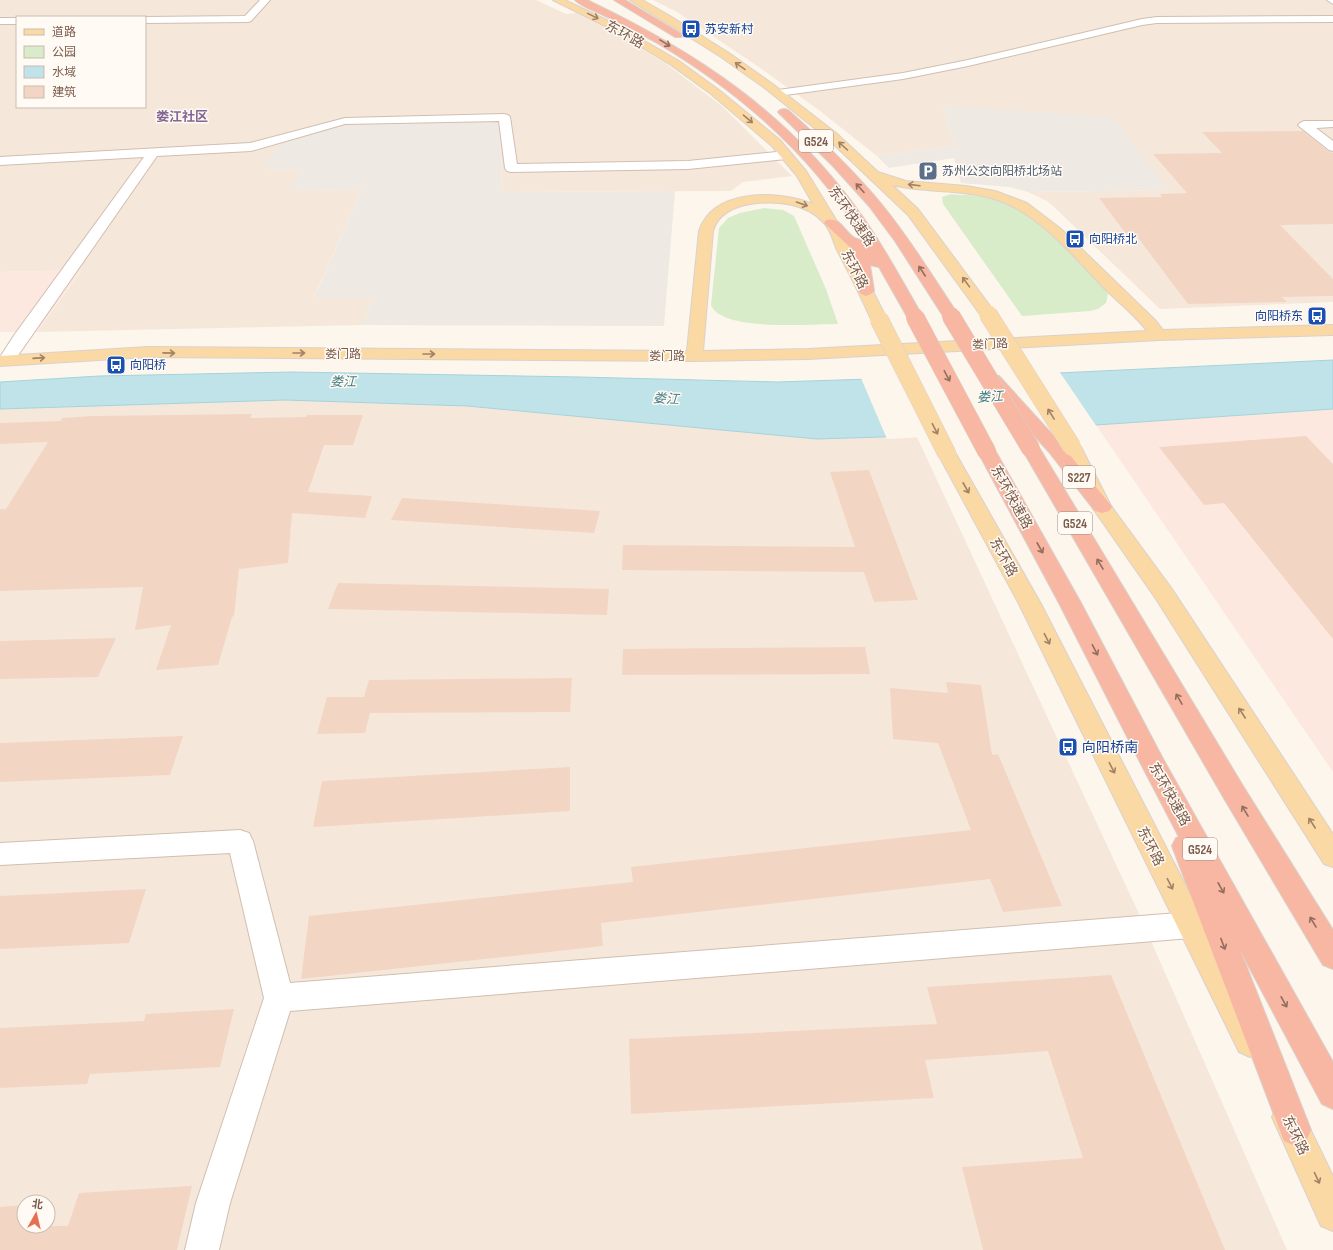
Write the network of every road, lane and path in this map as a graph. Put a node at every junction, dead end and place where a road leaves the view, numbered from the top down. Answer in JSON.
{"nodes":[{"id":1,"x":265,"y":0,"type":"edge"},
{"id":2,"x":558,"y":0,"type":"edge"},
{"id":3,"x":580,"y":0,"type":"edge"},
{"id":4,"x":619,"y":0,"type":"edge"},
{"id":5,"x":635,"y":0,"type":"edge"},
{"id":6,"x":1333,"y":19,"type":"edge"},
{"id":7,"x":146,"y":20,"type":"edge"},
{"id":8,"x":0,"y":21,"type":"edge"},
{"id":9,"x":16,"y":21,"type":"edge"},
{"id":10,"x":716,"y":76,"type":"junction"},
{"id":11,"x":716,"y":92,"type":"junction"},
{"id":12,"x":778,"y":93,"type":"junction"},
{"id":13,"x":751,"y":102,"type":"junction"},
{"id":14,"x":1333,"y":124,"type":"edge"},
{"id":15,"x":1333,"y":147,"type":"edge"},
{"id":16,"x":152,"y":154,"type":"junction"},
{"id":17,"x":786,"y":155,"type":"junction"},
{"id":18,"x":0,"y":161,"type":"edge"},
{"id":19,"x":872,"y":172,"type":"junction"},
{"id":20,"x":802,"y":174,"type":"junction"},
{"id":21,"x":967,"y":190,"type":"junction"},
{"id":22,"x":768,"y":198,"type":"junction"},
{"id":23,"x":918,"y":204,"type":"junction"},
{"id":24,"x":856,"y":218,"type":"junction"},
{"id":25,"x":831,"y":223,"type":"junction"},
{"id":26,"x":860,"y":249,"type":"junction"},
{"id":27,"x":891,"y":276,"type":"junction"},
{"id":28,"x":866,"y":291,"type":"junction"},
{"id":29,"x":1333,"y":318,"type":"edge"},
{"id":30,"x":1154,"y":330,"type":"junction"},
{"id":31,"x":1333,"y":330,"type":"edge"},
{"id":32,"x":695,"y":350,"type":"junction"},
{"id":33,"x":5,"y":355,"type":"edge"},
{"id":34,"x":981,"y":367,"type":"junction"},
{"id":35,"x":1063,"y":447,"type":"junction"},
{"id":36,"x":1102,"y":507,"type":"joint"},
{"id":37,"x":1153,"y":764,"type":"junction"},
{"id":38,"x":0,"y":854,"type":"edge"},
{"id":39,"x":1333,"y":856,"type":"edge"},
{"id":40,"x":1191,"y":925,"type":"junction"},
{"id":41,"x":1333,"y":956,"type":"edge"},
{"id":42,"x":279,"y":998,"type":"junction"},
{"id":43,"x":1333,"y":1093,"type":"edge"},
{"id":44,"x":1294,"y":1130,"type":"junction"},
{"id":45,"x":1333,"y":1214,"type":"edge"},
{"id":46,"x":202,"y":1250,"type":"edge"}],
"edges":[{"from":1,"to":7,"type":"street"},
{"from":2,"to":11,"type":"main road","name":"东环路","one_way":true},
{"from":3,"to":10,"type":"highway","name":"东环快速路","number":"G524","one_way":true},
{"from":34,"to":4,"type":"highway","name":"东环快速路","number":"G524","one_way":true,"bridge":true},
{"from":12,"to":5,"type":"main road","one_way":true},
{"from":6,"to":12,"type":"street"},
{"from":8,"to":9,"type":"street"},
{"from":10,"to":11,"type":"highway"},
{"from":10,"to":13,"type":"highway","name":"东环快速路","number":"G524"},
{"from":11,"to":13,"type":"highway"},
{"from":11,"to":17,"type":"main road","name":"东环路","one_way":true},
{"from":19,"to":12,"type":"main road","one_way":true},
{"from":13,"to":24,"type":"highway","name":"东环快速路","number":"G524"},
{"from":14,"to":15,"type":"street"},
{"from":16,"to":17,"type":"street"},
{"from":16,"to":18,"type":"street"},
{"from":16,"to":33,"type":"street"},
{"from":17,"to":20,"type":"main road","name":"东环路"},
{"from":21,"to":19,"type":"main road","one_way":true},
{"from":19,"to":23,"type":"main road"},
{"from":20,"to":22,"type":"main road"},
{"from":20,"to":25,"type":"main road","name":"东环路"},
{"from":21,"to":23,"type":"main road"},
{"from":21,"to":30,"type":"main road"},
{"from":22,"to":25,"type":"main road","one_way":true},
{"from":22,"to":32,"type":"main road"},
{"from":35,"to":23,"type":"main road","one_way":true,"bridge":true},
{"from":24,"to":26,"type":"highway"},
{"from":24,"to":27,"type":"highway","name":"东环快速路","number":"G524"},
{"from":25,"to":26,"type":"highway"},
{"from":25,"to":28,"type":"main road","name":"东环路"},
{"from":26,"to":27,"type":"highway"},
{"from":26,"to":28,"type":"highway"},
{"from":27,"to":37,"type":"highway","name":"东环快速路","number":"G524","one_way":true,"bridge":true},
{"from":28,"to":40,"type":"main road","name":"东环路","one_way":true,"bridge":true},
{"from":29,"to":30,"type":"main road","name":"娄门路"},
{"from":30,"to":31,"type":"main road","name":"娄门路"},
{"from":30,"to":32,"type":"main road","name":"娄门路"},
{"from":32,"to":33,"type":"main road","name":"娄门路"},
{"from":34,"to":35,"type":"highway","bridge":true},
{"from":41,"to":34,"type":"highway","name":"东环快速路","number":"G524","one_way":true,"bridge":true},
{"from":35,"to":36,"type":"highway","number":"S227"},
{"from":39,"to":36,"type":"main road","one_way":true},
{"from":37,"to":43,"type":"highway","name":"东环快速路","number":"G524","one_way":true},
{"from":37,"to":44,"type":"highway","one_way":true},
{"from":38,"to":42,"type":"street"},
{"from":40,"to":42,"type":"street"},
{"from":40,"to":44,"type":"main road","name":"东环路"},
{"from":42,"to":46,"type":"street"},
{"from":44,"to":45,"type":"main road","name":"东环路","one_way":true}]}
